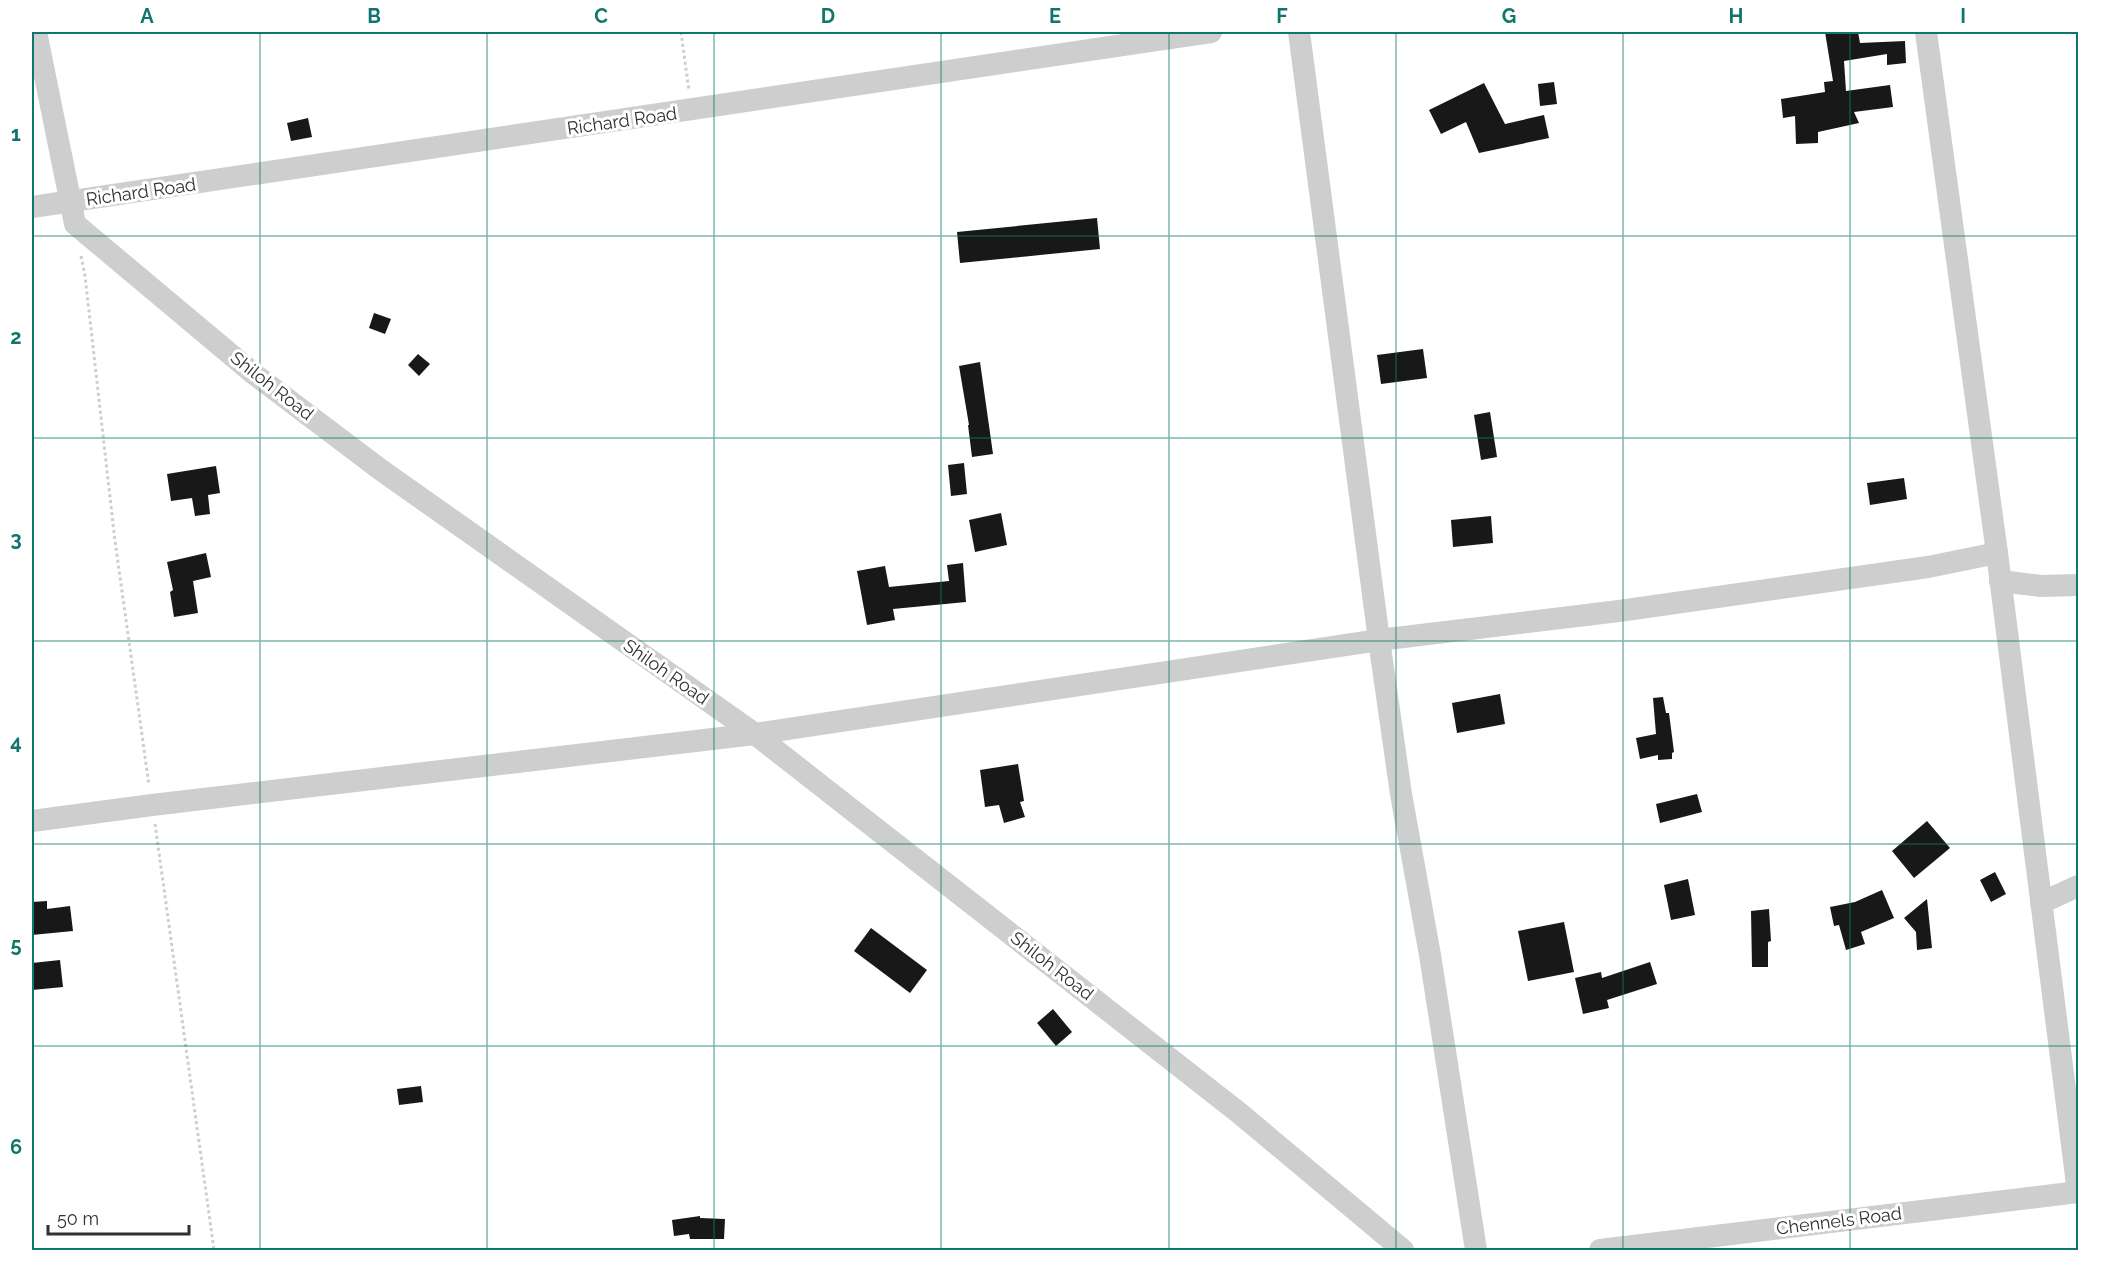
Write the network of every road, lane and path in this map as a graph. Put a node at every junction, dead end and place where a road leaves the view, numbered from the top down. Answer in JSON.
{"nodes":[{"id":1,"x":36,"y":32,"type":"edge"},
{"id":2,"x":681,"y":32,"type":"edge"},
{"id":3,"x":1211,"y":32,"type":"edge"},
{"id":4,"x":1299,"y":32,"type":"edge"},
{"id":5,"x":1926,"y":32,"type":"edge"},
{"id":6,"x":692,"y":110,"type":"junction"},
{"id":7,"x":32,"y":207,"type":"edge"},
{"id":8,"x":72,"y":213,"type":"junction"},
{"id":9,"x":1997,"y":554,"type":"junction"},
{"id":10,"x":2000,"y":581,"type":"junction"},
{"id":11,"x":2079,"y":585,"type":"edge"},
{"id":12,"x":1379,"y":640,"type":"junction"},
{"id":13,"x":755,"y":734,"type":"junction"},
{"id":14,"x":152,"y":805,"type":"junction"},
{"id":15,"x":32,"y":821,"type":"edge"},
{"id":16,"x":2079,"y":886,"type":"edge"},
{"id":17,"x":2042,"y":903,"type":"junction"},
{"id":18,"x":2078,"y":1192,"type":"edge"},
{"id":19,"x":214,"y":1251,"type":"edge"},
{"id":20,"x":1403,"y":1251,"type":"edge"},
{"id":21,"x":1476,"y":1251,"type":"edge"},
{"id":22,"x":1600,"y":1251,"type":"edge"}],
"edges":[{"from":1,"to":8,"type":"street"},
{"from":2,"to":6,"type":"path"},
{"from":3,"to":6,"type":"street","name":"Richard Road"},
{"from":4,"to":12,"type":"street"},
{"from":5,"to":9,"type":"street"},
{"from":6,"to":8,"type":"street","name":"Richard Road"},
{"from":7,"to":8,"type":"street","name":"Richard Road"},
{"from":8,"to":13,"type":"street","name":"Shiloh Road"},
{"from":8,"to":14,"type":"path"},
{"from":9,"to":10,"type":"street"},
{"from":9,"to":12,"type":"street"},
{"from":10,"to":11,"type":"street"},
{"from":10,"to":17,"type":"street"},
{"from":12,"to":13,"type":"street"},
{"from":12,"to":21,"type":"street"},
{"from":13,"to":14,"type":"street"},
{"from":13,"to":20,"type":"street","name":"Shiloh Road"},
{"from":14,"to":15,"type":"street"},
{"from":14,"to":19,"type":"path"},
{"from":16,"to":17,"type":"street"},
{"from":17,"to":18,"type":"street"},
{"from":18,"to":22,"type":"street","name":"Chennels Road"}]}
